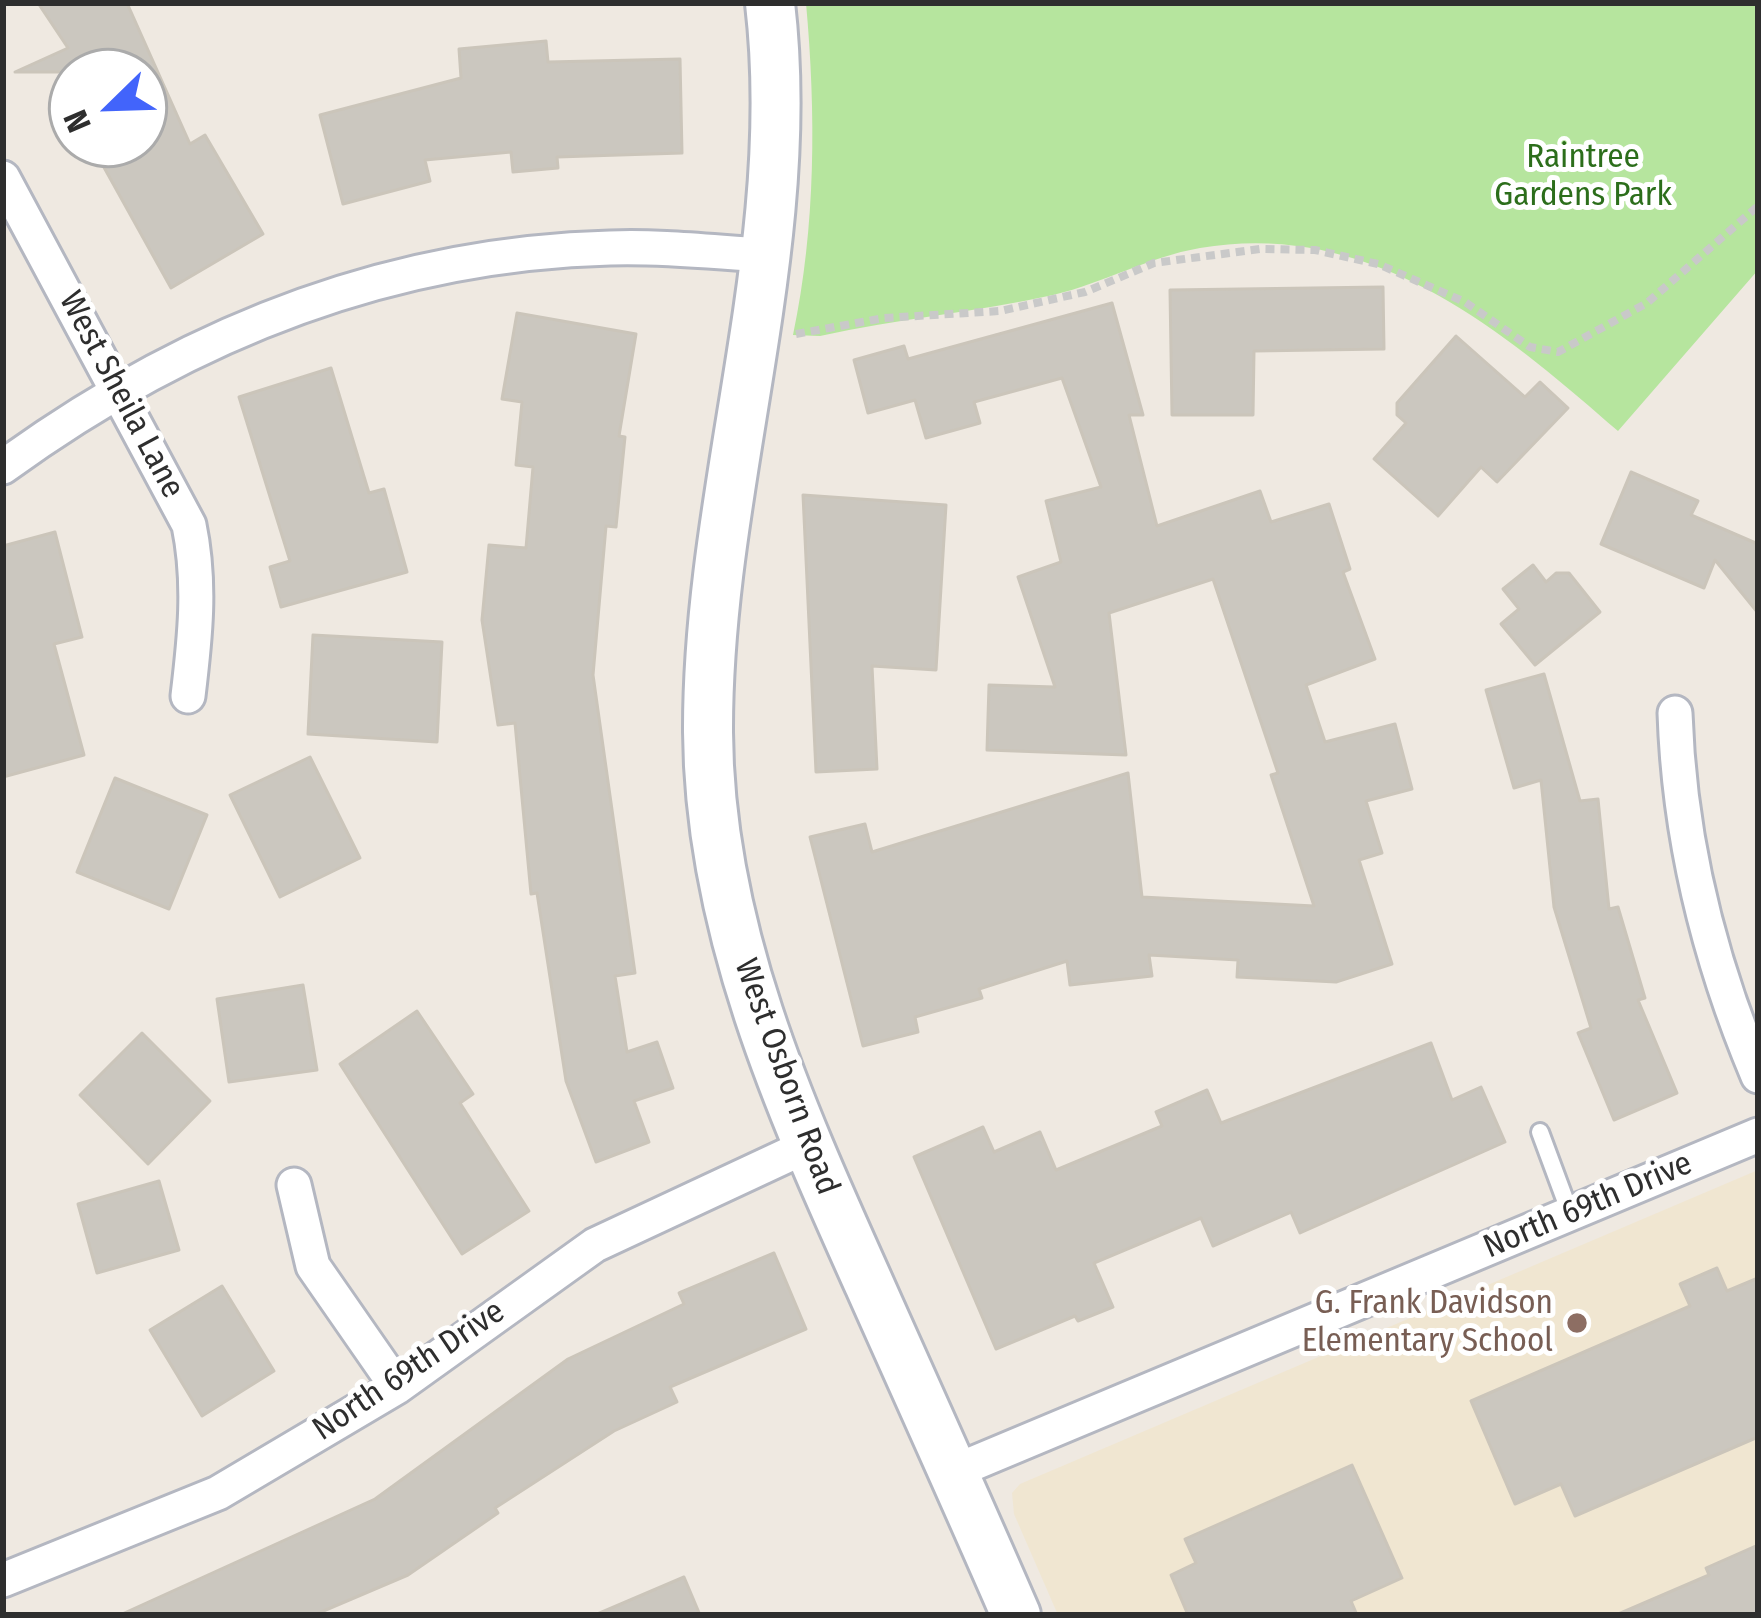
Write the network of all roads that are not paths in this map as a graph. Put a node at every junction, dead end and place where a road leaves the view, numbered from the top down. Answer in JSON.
{"nodes":[{"id":1,"x":770,"y":3,"type":"edge"},
{"id":2,"x":3,"y":178,"type":"edge"},
{"id":3,"x":764,"y":255,"type":"junction"},
{"id":4,"x":119,"y":389,"type":"junction"},
{"id":5,"x":3,"y":466,"type":"edge"},
{"id":6,"x":188,"y":696,"type":"dead end"},
{"id":7,"x":1676,"y":713,"type":"dead end"},
{"id":8,"x":1758,"y":1076,"type":"edge"},
{"id":9,"x":1540,"y":1132,"type":"dead end"},
{"id":10,"x":1758,"y":1136,"type":"edge"},
{"id":11,"x":807,"y":1146,"type":"junction"},
{"id":12,"x":294,"y":1185,"type":"dead end"},
{"id":13,"x":1570,"y":1213,"type":"junction"},
{"id":14,"x":397,"y":1387,"type":"junction"},
{"id":15,"x":953,"y":1472,"type":"junction"},
{"id":16,"x":3,"y":1580,"type":"edge"},
{"id":17,"x":1016,"y":1615,"type":"edge"}],
"edges":[{"from":1,"to":3,"type":"street","name":"West Osborn Road"},
{"from":2,"to":4,"type":"street","name":"West Sheila Lane"},
{"from":3,"to":4,"type":"street"},
{"from":3,"to":11,"type":"street","name":"West Osborn Road"},
{"from":4,"to":5,"type":"street"},
{"from":4,"to":6,"type":"street","name":"West Sheila Lane"},
{"from":7,"to":8,"type":"street"},
{"from":9,"to":13,"type":"lane"},
{"from":10,"to":13,"type":"street","name":"North 69th Drive"},
{"from":11,"to":14,"type":"street","name":"North 69th Drive"},
{"from":11,"to":15,"type":"street","name":"West Osborn Road"},
{"from":12,"to":14,"type":"street"},
{"from":13,"to":15,"type":"street","name":"North 69th Drive"},
{"from":14,"to":16,"type":"street","name":"North 69th Drive"},
{"from":15,"to":17,"type":"street","name":"West Osborn Road"}]}
